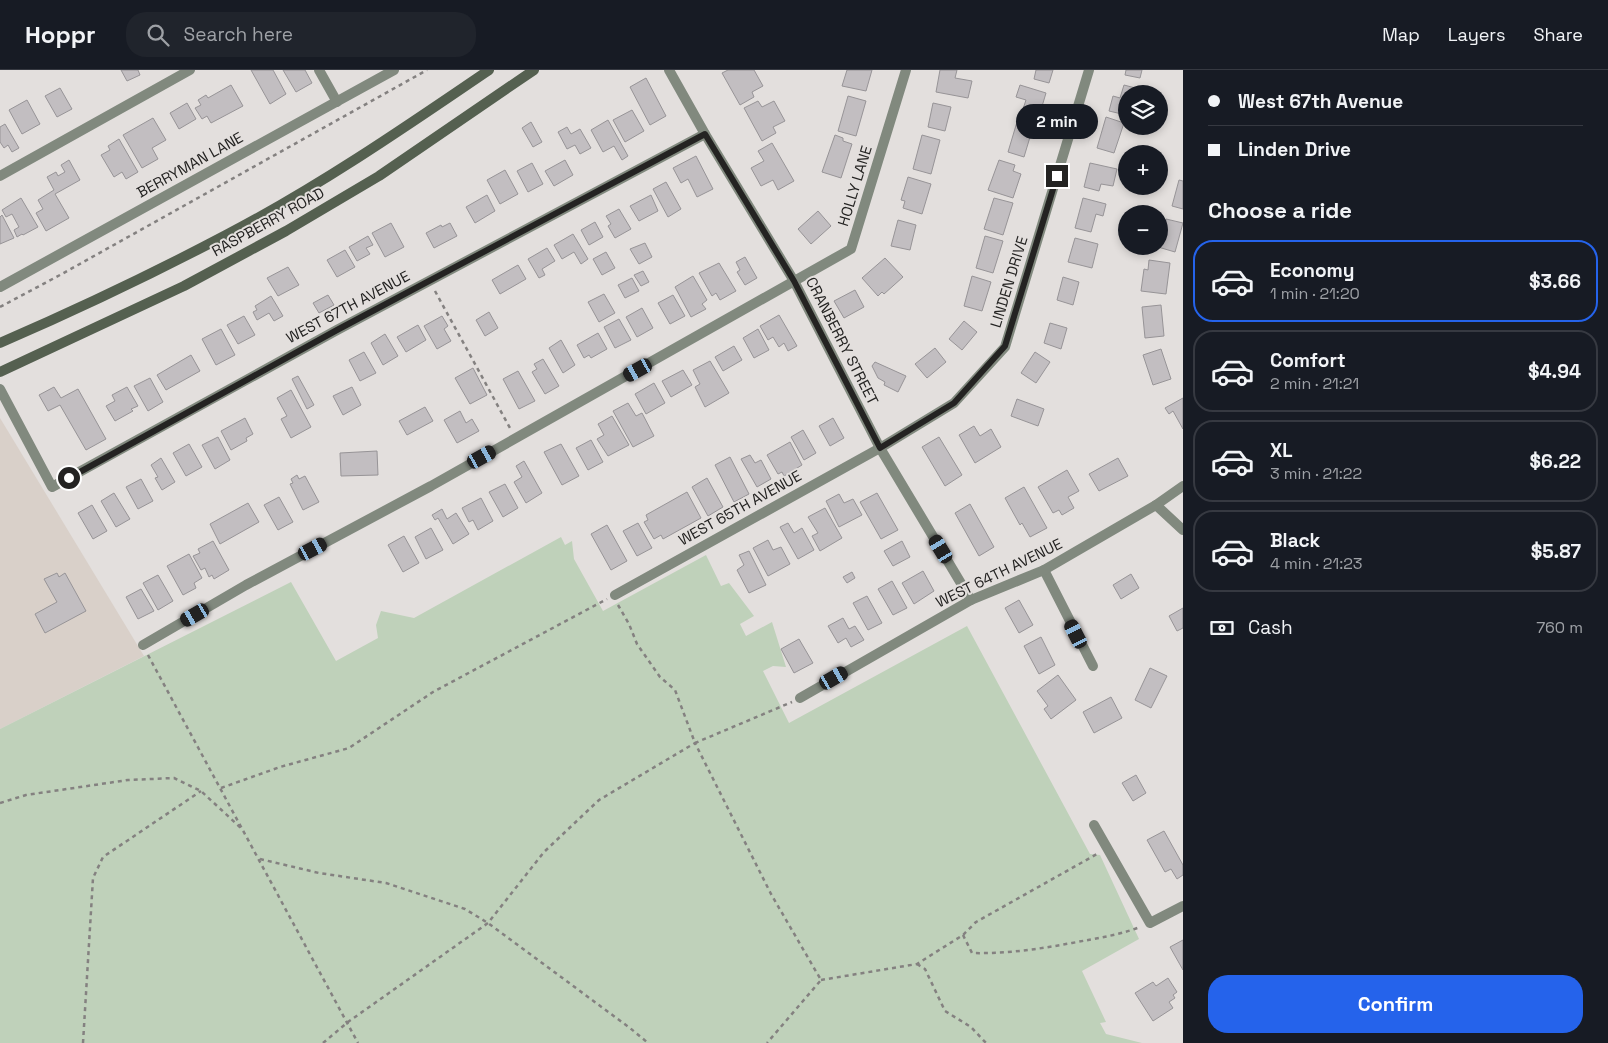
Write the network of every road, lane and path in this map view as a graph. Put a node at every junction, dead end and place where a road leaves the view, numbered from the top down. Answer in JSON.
{"nodes":[{"id":1,"x":190,"y":70,"type":"edge"},
{"id":2,"x":319,"y":70,"type":"edge"},
{"id":3,"x":394,"y":70,"type":"edge"},
{"id":4,"x":427,"y":70,"type":"edge"},
{"id":5,"x":489,"y":70,"type":"edge"},
{"id":6,"x":534,"y":70,"type":"edge"},
{"id":7,"x":669,"y":70,"type":"edge"},
{"id":8,"x":906,"y":70,"type":"edge"},
{"id":9,"x":1089,"y":70,"type":"edge"},
{"id":10,"x":338,"y":102,"type":"junction"},
{"id":11,"x":705,"y":134,"type":"junction"},
{"id":12,"x":0,"y":176,"type":"edge"},
{"id":13,"x":429,"y":281,"type":"junction"},
{"id":14,"x":794,"y":281,"type":"junction"},
{"id":15,"x":0,"y":287,"type":"edge"},
{"id":16,"x":0,"y":307,"type":"edge"},
{"id":17,"x":0,"y":344,"type":"edge"},
{"id":18,"x":0,"y":372,"type":"edge"},
{"id":19,"x":0,"y":389,"type":"edge"},
{"id":20,"x":516,"y":438,"type":"junction"},
{"id":21,"x":880,"y":448,"type":"junction"},
{"id":22,"x":1183,"y":486,"type":"edge"},
{"id":23,"x":1156,"y":505,"type":"junction"},
{"id":24,"x":1183,"y":530,"type":"edge"},
{"id":25,"x":1044,"y":570,"type":"junction"},
{"id":26,"x":615,"y":594,"type":"junction"},
{"id":27,"x":971,"y":600,"type":"junction"},
{"id":28,"x":143,"y":645,"type":"joint"},
{"id":29,"x":1093,"y":666,"type":"dead end"},
{"id":30,"x":800,"y":698,"type":"joint"},
{"id":31,"x":695,"y":742,"type":"junction"},
{"id":32,"x":221,"y":788,"type":"junction"},
{"id":33,"x":202,"y":791,"type":"junction"},
{"id":34,"x":0,"y":803,"type":"edge"},
{"id":35,"x":1094,"y":824,"type":"dead end"},
{"id":36,"x":244,"y":832,"type":"junction"},
{"id":37,"x":1107,"y":848,"type":"junction"},
{"id":38,"x":259,"y":859,"type":"junction"},
{"id":39,"x":1183,"y":906,"type":"edge"},
{"id":40,"x":488,"y":923,"type":"junction"},
{"id":41,"x":1150,"y":923,"type":"junction"},
{"id":42,"x":963,"y":935,"type":"junction"},
{"id":43,"x":917,"y":964,"type":"junction"},
{"id":44,"x":821,"y":980,"type":"junction"},
{"id":45,"x":348,"y":1022,"type":"junction"},
{"id":46,"x":83,"y":1043,"type":"edge"},
{"id":47,"x":323,"y":1043,"type":"edge"},
{"id":48,"x":358,"y":1043,"type":"edge"},
{"id":49,"x":648,"y":1043,"type":"edge"},
{"id":50,"x":767,"y":1043,"type":"edge"},
{"id":51,"x":986,"y":1043,"type":"edge"}],
"edges":[{"from":1,"to":12,"type":"street"},
{"from":2,"to":10,"type":"street"},
{"from":3,"to":10,"type":"street","name":"BERRYMAN LANE"},
{"from":4,"to":16,"type":"path"},
{"from":5,"to":17,"type":"main road","name":"RASPBERRY ROAD"},
{"from":6,"to":18,"type":"main road","name":"RASPBERRY ROAD"},
{"from":7,"to":11,"type":"street","name":"CRANBERRY STREET"},
{"from":8,"to":14,"type":"street","name":"HOLLY LANE"},
{"from":9,"to":21,"type":"street","name":"LINDEN DRIVE"},
{"from":10,"to":15,"type":"street","name":"BERRYMAN LANE"},
{"from":11,"to":13,"type":"street","name":"WEST 67TH AVENUE"},
{"from":11,"to":14,"type":"street","name":"CRANBERRY STREET"},
{"from":13,"to":19,"type":"street","name":"WEST 67TH AVENUE"},
{"from":13,"to":20,"type":"path"},
{"from":14,"to":20,"type":"street","name":"HOLLY LANE"},
{"from":14,"to":21,"type":"street","name":"CRANBERRY STREET"},
{"from":20,"to":28,"type":"street","name":"HOLLY LANE"},
{"from":21,"to":26,"type":"street","name":"WEST 65TH AVENUE"},
{"from":21,"to":27,"type":"street","name":"CRANBERRY STREET"},
{"from":22,"to":23,"type":"street","name":"WEST 64TH AVENUE"},
{"from":23,"to":24,"type":"street"},
{"from":23,"to":25,"type":"street","name":"WEST 64TH AVENUE"},
{"from":25,"to":27,"type":"street","name":"WEST 64TH AVENUE"},
{"from":25,"to":29,"type":"street"},
{"from":26,"to":31,"type":"path"},
{"from":26,"to":32,"type":"path"},
{"from":27,"to":30,"type":"street","name":"WEST 64TH AVENUE"},
{"from":28,"to":32,"type":"path"},
{"from":30,"to":31,"type":"path"},
{"from":31,"to":40,"type":"path"},
{"from":31,"to":44,"type":"path"},
{"from":32,"to":36,"type":"path"},
{"from":33,"to":34,"type":"path"},
{"from":33,"to":36,"type":"path"},
{"from":33,"to":46,"type":"path"},
{"from":35,"to":37,"type":"street"},
{"from":36,"to":38,"type":"path"},
{"from":37,"to":41,"type":"street"},
{"from":37,"to":42,"type":"path"},
{"from":38,"to":40,"type":"path"},
{"from":38,"to":45,"type":"path"},
{"from":39,"to":41,"type":"street"},
{"from":40,"to":45,"type":"path"},
{"from":40,"to":49,"type":"path"},
{"from":41,"to":42,"type":"path"},
{"from":42,"to":43,"type":"path"},
{"from":43,"to":44,"type":"path"},
{"from":43,"to":51,"type":"path"},
{"from":44,"to":50,"type":"path"},
{"from":45,"to":47,"type":"path"},
{"from":45,"to":48,"type":"path"}]}
